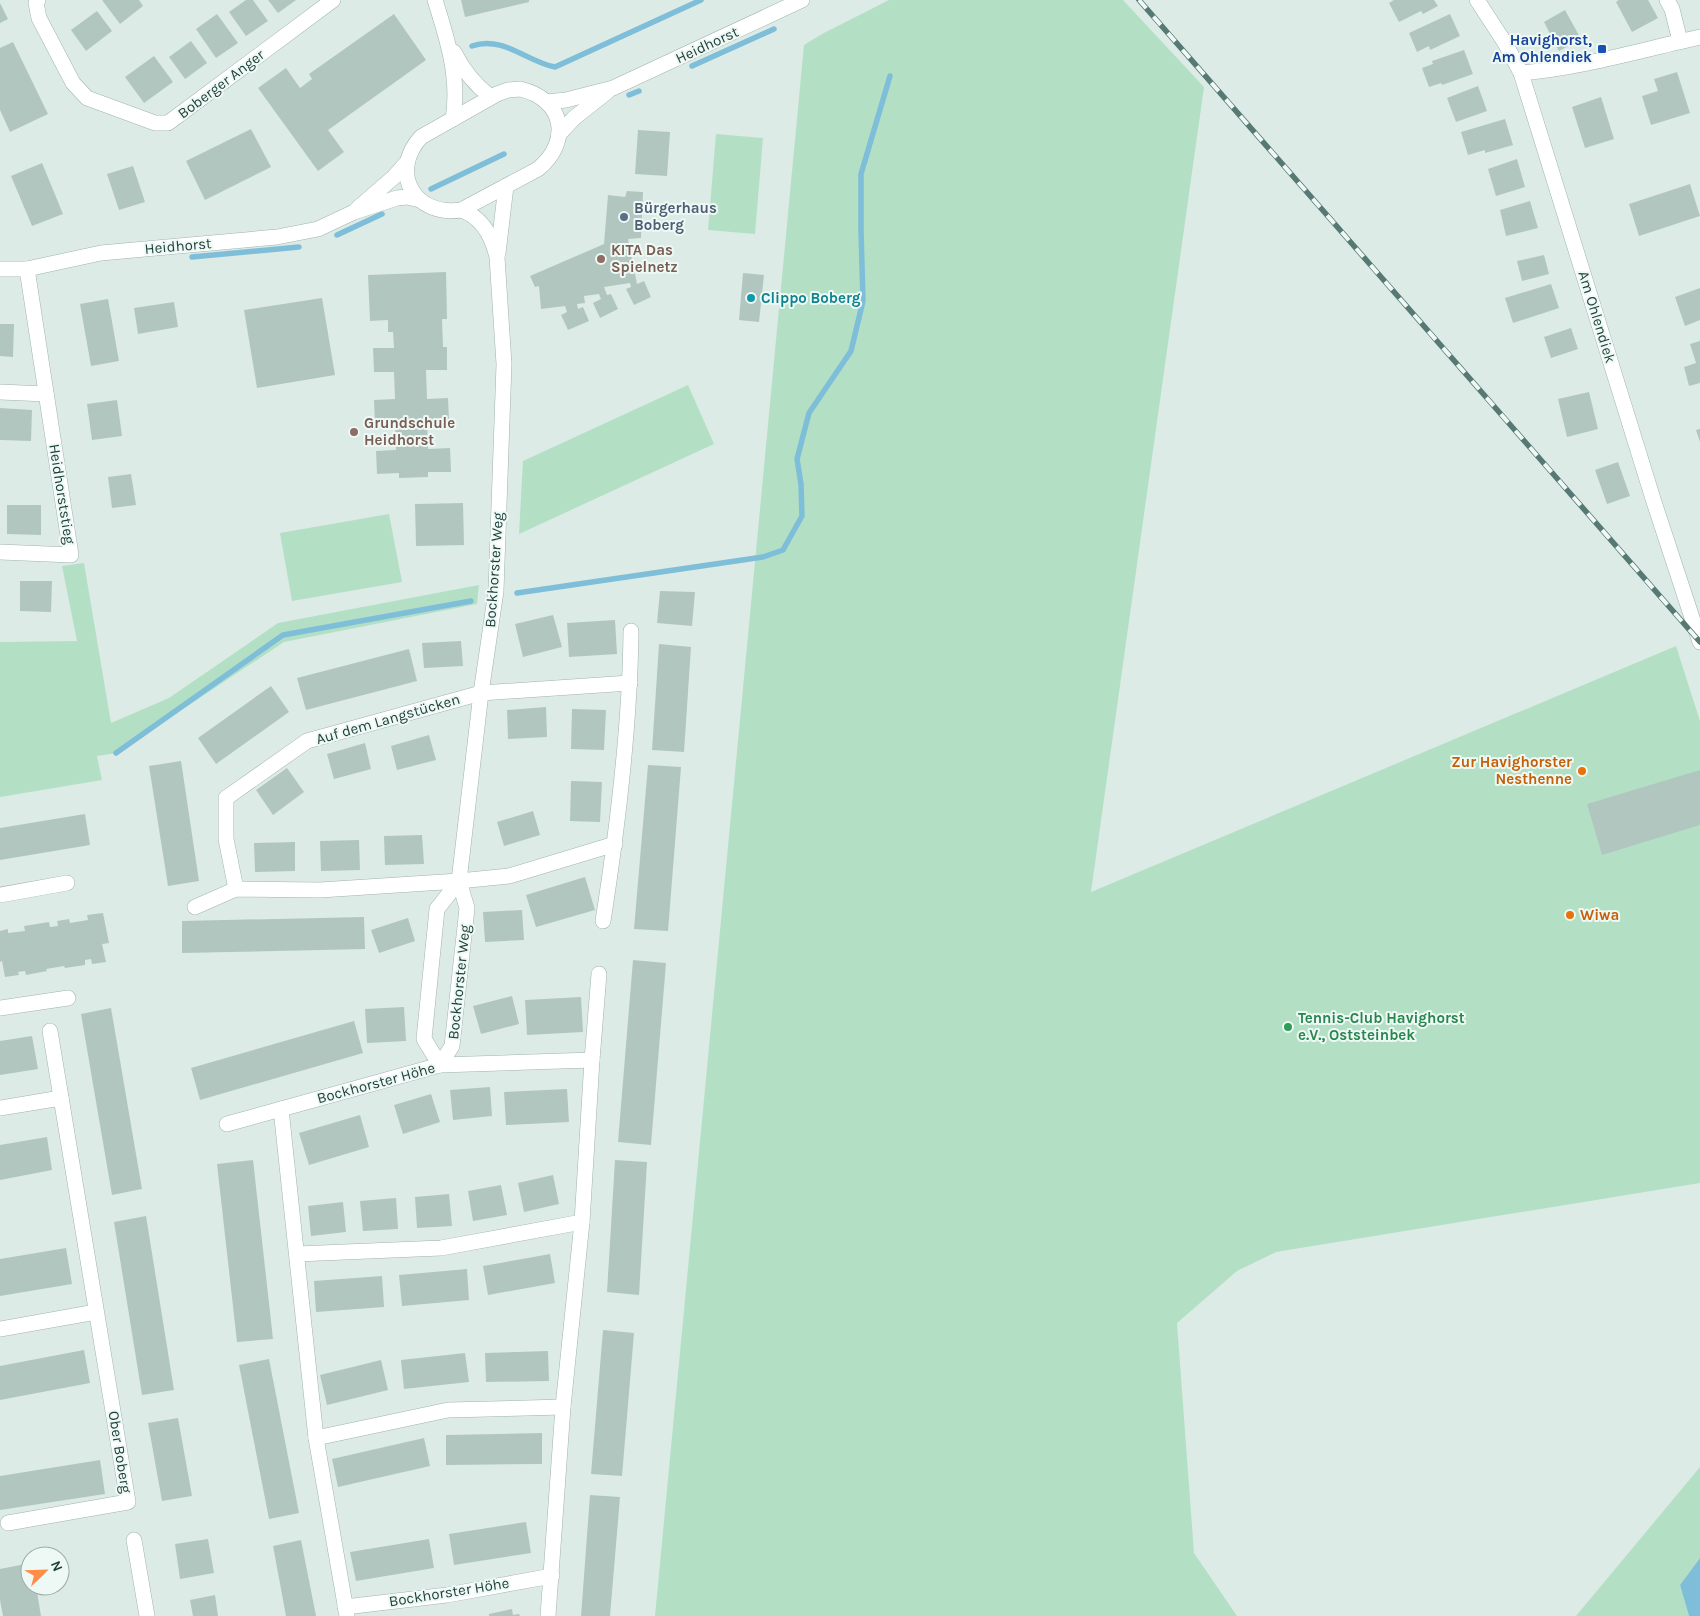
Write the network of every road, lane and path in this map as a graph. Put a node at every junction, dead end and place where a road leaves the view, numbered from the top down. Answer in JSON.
{"nodes":[{"id":1,"x":333,"y":0,"type":"edge"},
{"id":2,"x":435,"y":0,"type":"edge"},
{"id":3,"x":802,"y":0,"type":"edge"},
{"id":4,"x":1477,"y":0,"type":"edge"},
{"id":5,"x":1667,"y":0,"type":"edge"},
{"id":6,"x":36,"y":1,"type":"edge"},
{"id":7,"x":1700,"y":37,"type":"edge"},
{"id":8,"x":448,"y":42,"type":"junction"},
{"id":9,"x":1680,"y":42,"type":"junction"},
{"id":10,"x":1521,"y":73,"type":"junction"},
{"id":11,"x":612,"y":88,"type":"junction"},
{"id":12,"x":491,"y":97,"type":"junction"},
{"id":13,"x":547,"y":102,"type":"junction"},
{"id":14,"x":453,"y":119,"type":"junction"},
{"id":15,"x":559,"y":134,"type":"junction"},
{"id":16,"x":407,"y":162,"type":"junction"},
{"id":17,"x":506,"y":186,"type":"junction"},
{"id":18,"x":420,"y":200,"type":"junction"},
{"id":19,"x":460,"y":210,"type":"junction"},
{"id":20,"x":354,"y":212,"type":"junction"},
{"id":21,"x":497,"y":257,"type":"junction"},
{"id":22,"x":0,"y":269,"type":"edge"},
{"id":23,"x":27,"y":269,"type":"junction"},
{"id":24,"x":0,"y":392,"type":"edge"},
{"id":25,"x":46,"y":394,"type":"junction"},
{"id":26,"x":0,"y":552,"type":"edge"},
{"id":27,"x":631,"y":631,"type":"dead end"},
{"id":28,"x":1700,"y":642,"type":"edge"},
{"id":29,"x":630,"y":683,"type":"junction"},
{"id":30,"x":481,"y":693,"type":"junction"},
{"id":31,"x":615,"y":844,"type":"junction"},
{"id":32,"x":459,"y":881,"type":"junction"},
{"id":33,"x":68,"y":884,"type":"dead end"},
{"id":34,"x":236,"y":889,"type":"junction"},
{"id":35,"x":0,"y":895,"type":"edge"},
{"id":36,"x":195,"y":907,"type":"dead end"},
{"id":37,"x":603,"y":921,"type":"dead end"},
{"id":38,"x":599,"y":974,"type":"dead end"},
{"id":39,"x":68,"y":998,"type":"dead end"},
{"id":40,"x":0,"y":1008,"type":"edge"},
{"id":41,"x":50,"y":1031,"type":"dead end"},
{"id":42,"x":592,"y":1060,"type":"junction"},
{"id":43,"x":440,"y":1065,"type":"junction"},
{"id":44,"x":61,"y":1098,"type":"junction"},
{"id":45,"x":0,"y":1108,"type":"edge"},
{"id":46,"x":281,"y":1109,"type":"junction"},
{"id":47,"x":227,"y":1124,"type":"dead end"},
{"id":48,"x":582,"y":1222,"type":"junction"},
{"id":49,"x":297,"y":1254,"type":"junction"},
{"id":50,"x":96,"y":1312,"type":"junction"},
{"id":51,"x":0,"y":1329,"type":"edge"},
{"id":52,"x":563,"y":1407,"type":"junction"},
{"id":53,"x":316,"y":1438,"type":"junction"},
{"id":54,"x":8,"y":1523,"type":"dead end"},
{"id":55,"x":134,"y":1540,"type":"dead end"},
{"id":56,"x":552,"y":1576,"type":"junction"},
{"id":57,"x":346,"y":1612,"type":"edge"},
{"id":58,"x":147,"y":1616,"type":"edge"},
{"id":59,"x":548,"y":1616,"type":"edge"}],
"edges":[{"from":1,"to":6,"type":"street","name":"Boberger Anger"},
{"from":2,"to":8,"type":"street"},
{"from":3,"to":11,"type":"street","name":"Heidhorst"},
{"from":4,"to":10,"type":"street","name":"Am Ohlendiek"},
{"from":5,"to":9,"type":"street"},
{"from":7,"to":9,"type":"street"},
{"from":8,"to":12,"type":"street"},
{"from":8,"to":14,"type":"street"},
{"from":9,"to":10,"type":"street"},
{"from":10,"to":28,"type":"street","name":"Am Ohlendiek"},
{"from":11,"to":13,"type":"street","name":"Heidhorst"},
{"from":11,"to":15,"type":"street","name":"Heidhorst"},
{"from":12,"to":13,"type":"street","name":"Heidhorst"},
{"from":12,"to":14,"type":"street","name":"Heidhorst"},
{"from":13,"to":15,"type":"street"},
{"from":14,"to":16,"type":"street","name":"Heidhorst"},
{"from":15,"to":17,"type":"street","name":"Heidhorst"},
{"from":16,"to":18,"type":"street"},
{"from":16,"to":20,"type":"street","name":"Heidhorst"},
{"from":17,"to":19,"type":"street","name":"Heidhorst"},
{"from":17,"to":21,"type":"street","name":"Bockhorster Weg"},
{"from":18,"to":19,"type":"street","name":"Heidhorst"},
{"from":18,"to":20,"type":"street","name":"Heidhorst"},
{"from":19,"to":21,"type":"street","name":"Bockhorster Weg"},
{"from":20,"to":23,"type":"street","name":"Heidhorst"},
{"from":21,"to":30,"type":"street","name":"Bockhorster Weg"},
{"from":22,"to":23,"type":"street","name":"Heidhorst"},
{"from":23,"to":25,"type":"street","name":"Heidhorststieg"},
{"from":24,"to":25,"type":"street"},
{"from":25,"to":26,"type":"street","name":"Heidhorststieg"},
{"from":27,"to":29,"type":"street"},
{"from":29,"to":30,"type":"street","name":"Auf dem Langstücken"},
{"from":29,"to":31,"type":"street"},
{"from":30,"to":32,"type":"street","name":"Bockhorster Weg"},
{"from":30,"to":34,"type":"street","name":"Auf dem Langstücken"},
{"from":31,"to":32,"type":"street"},
{"from":31,"to":37,"type":"street"},
{"from":32,"to":34,"type":"street"},
{"from":32,"to":43,"type":"street","name":"Bockhorster Weg"},
{"from":32,"to":43,"type":"street","name":"Bockhorster Weg"},
{"from":33,"to":35,"type":"street"},
{"from":34,"to":36,"type":"street"},
{"from":38,"to":42,"type":"street"},
{"from":39,"to":40,"type":"street"},
{"from":41,"to":44,"type":"street","name":"Ober Boberg"},
{"from":42,"to":43,"type":"street","name":"Bockhorster Höhe"},
{"from":42,"to":48,"type":"street"},
{"from":43,"to":46,"type":"street","name":"Bockhorster Höhe"},
{"from":44,"to":45,"type":"street"},
{"from":44,"to":50,"type":"street","name":"Ober Boberg"},
{"from":46,"to":47,"type":"street","name":"Bockhorster Höhe"},
{"from":46,"to":49,"type":"street","name":"Bockhorster Höhe"},
{"from":48,"to":49,"type":"street"},
{"from":48,"to":52,"type":"street"},
{"from":49,"to":53,"type":"street","name":"Bockhorster Höhe"},
{"from":50,"to":51,"type":"street"},
{"from":50,"to":54,"type":"street","name":"Ober Boberg"},
{"from":52,"to":53,"type":"street"},
{"from":52,"to":56,"type":"street"},
{"from":53,"to":57,"type":"street","name":"Bockhorster Höhe"},
{"from":55,"to":58,"type":"street"},
{"from":56,"to":57,"type":"street","name":"Bockhorster Höhe"},
{"from":56,"to":59,"type":"street"}]}
